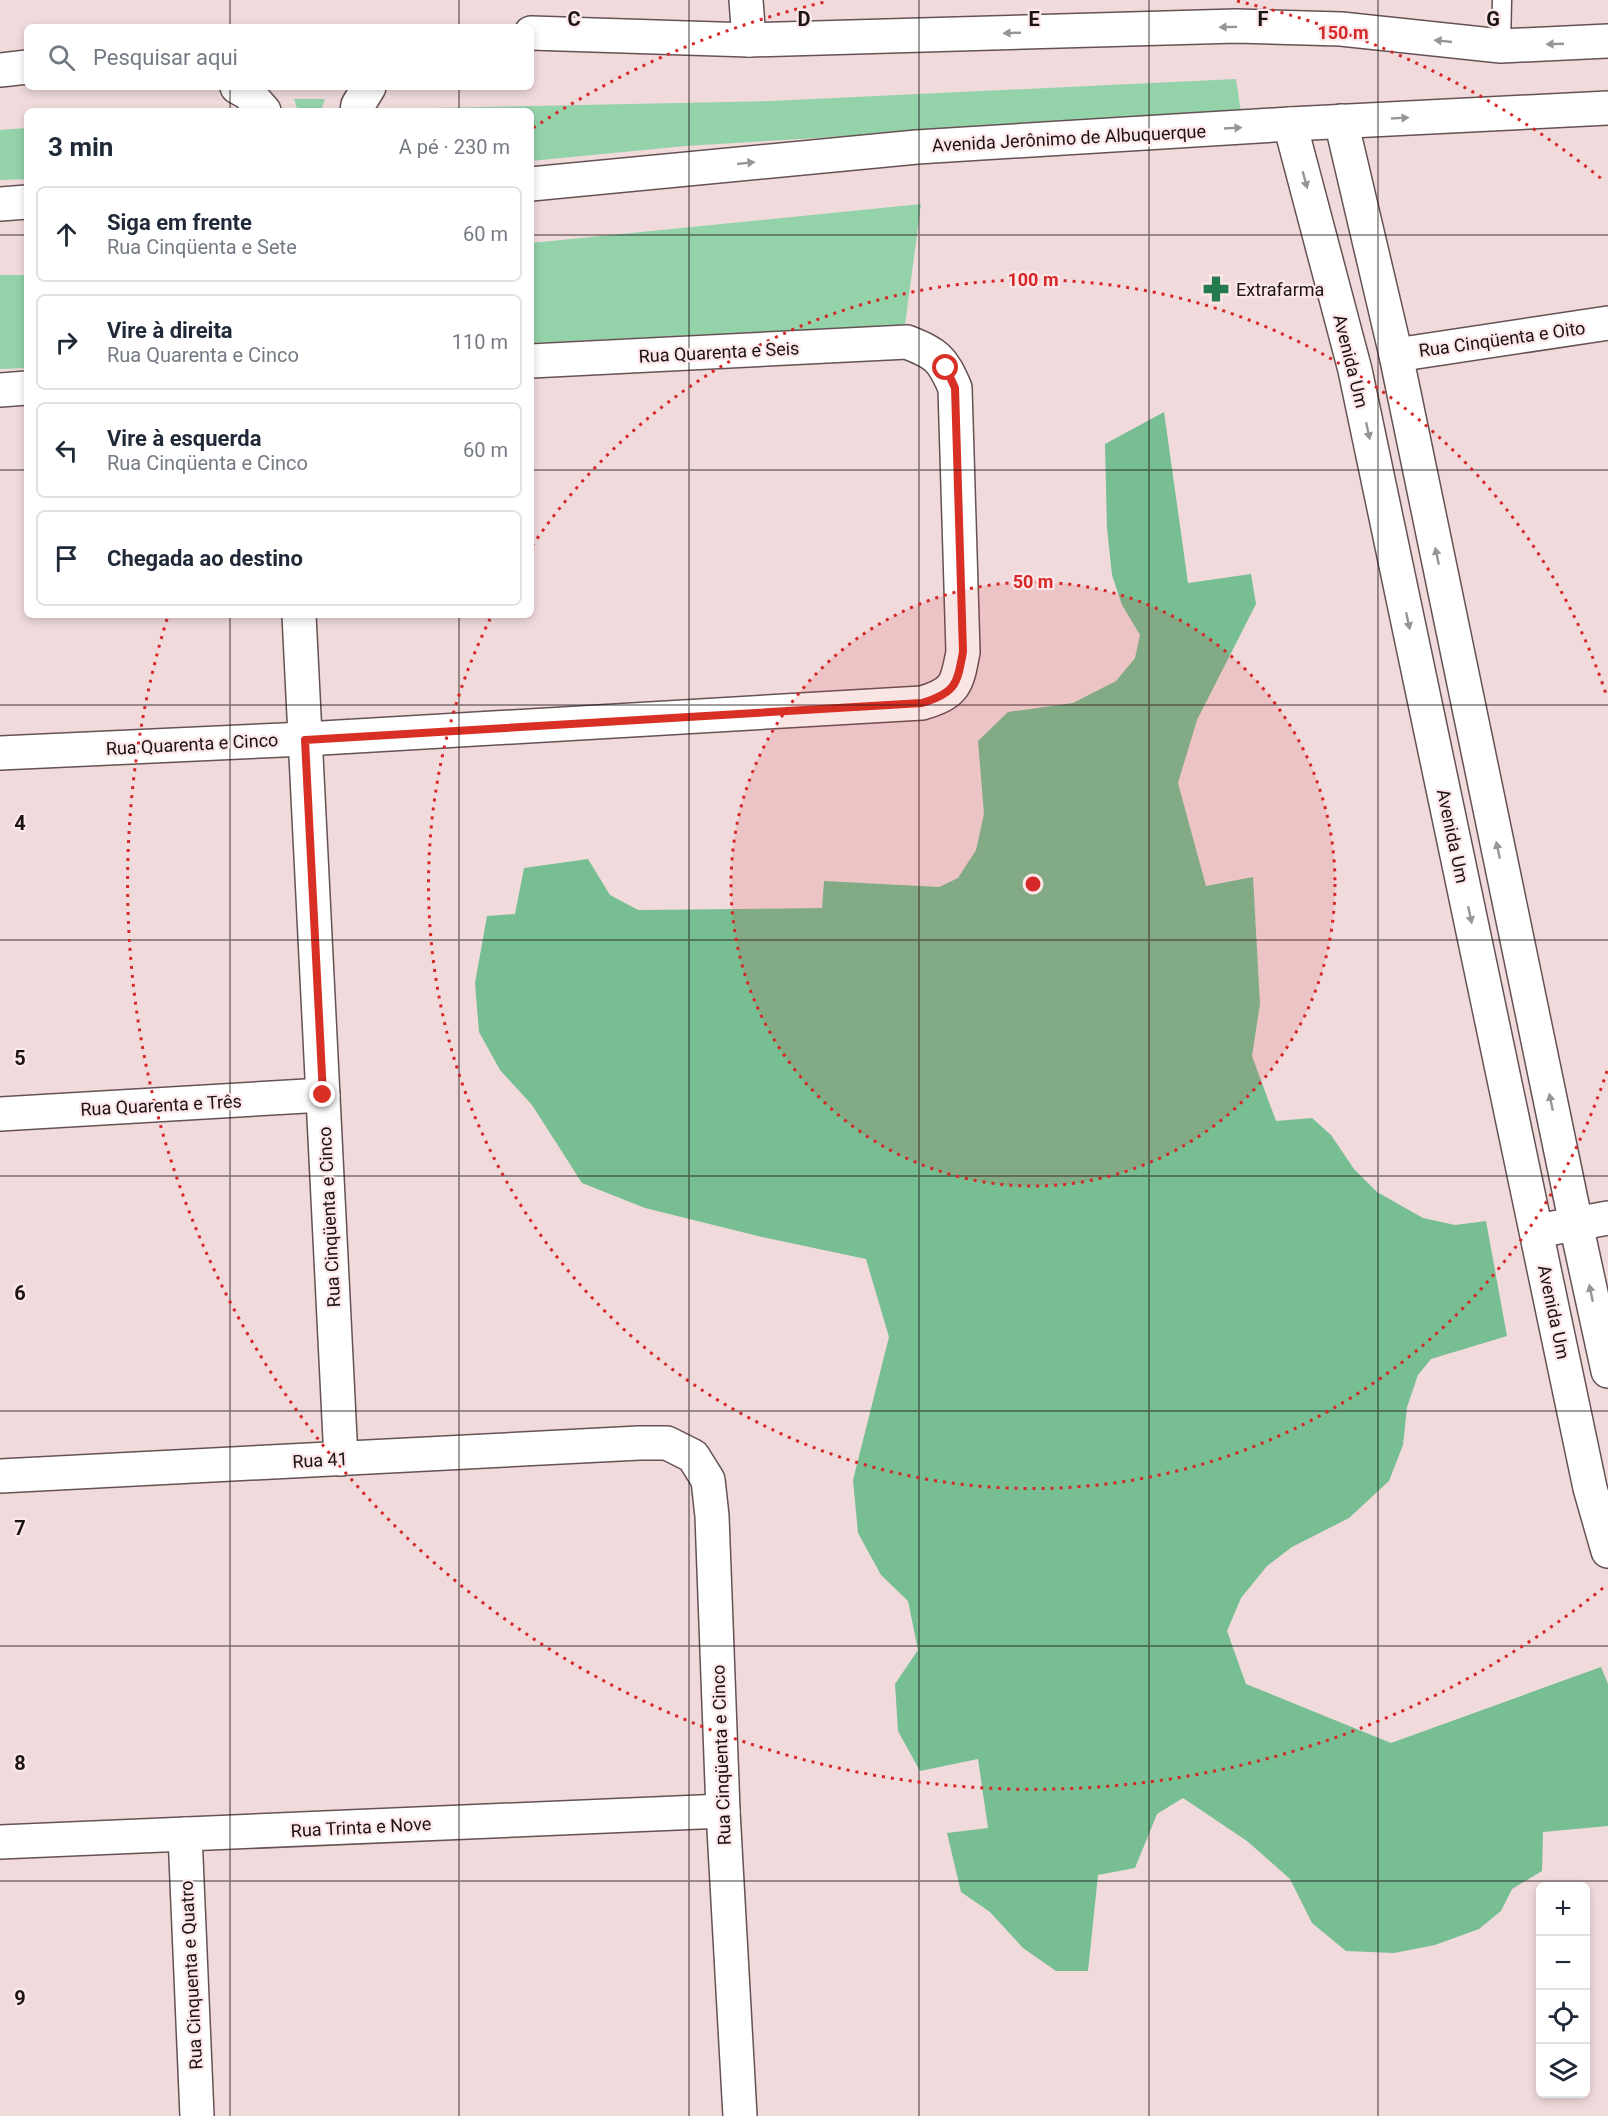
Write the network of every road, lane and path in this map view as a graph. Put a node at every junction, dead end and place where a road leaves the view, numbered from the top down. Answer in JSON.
{"nodes":[{"id":1,"x":746,"y":0,"type":"edge"},
{"id":2,"x":1502,"y":0,"type":"edge"},
{"id":3,"x":534,"y":33,"type":"edge"},
{"id":4,"x":749,"y":40,"type":"junction"},
{"id":5,"x":1608,"y":41,"type":"edge"},
{"id":6,"x":1501,"y":46,"type":"junction"},
{"id":7,"x":534,"y":50,"type":"edge"},
{"id":8,"x":24,"y":67,"type":"edge"},
{"id":9,"x":0,"y":70,"type":"edge"},
{"id":10,"x":0,"y":79,"type":"edge"},
{"id":11,"x":24,"y":79,"type":"edge"},
{"id":12,"x":242,"y":90,"type":"edge"},
{"id":13,"x":367,"y":90,"type":"edge"},
{"id":14,"x":261,"y":108,"type":"edge"},
{"id":15,"x":358,"y":108,"type":"edge"},
{"id":16,"x":1608,"y":108,"type":"edge"},
{"id":17,"x":1341,"y":121,"type":"junction"},
{"id":18,"x":1290,"y":124,"type":"junction"},
{"id":19,"x":688,"y":169,"type":"junction"},
{"id":20,"x":534,"y":172,"type":"edge"},
{"id":21,"x":534,"y":184,"type":"edge"},
{"id":22,"x":24,"y":203,"type":"edge"},
{"id":23,"x":0,"y":204,"type":"edge"},
{"id":24,"x":1608,"y":323,"type":"edge"},
{"id":25,"x":1396,"y":355,"type":"junction"},
{"id":26,"x":534,"y":361,"type":"edge"},
{"id":27,"x":24,"y":388,"type":"edge"},
{"id":28,"x":0,"y":390,"type":"edge"},
{"id":29,"x":299,"y":618,"type":"edge"},
{"id":30,"x":922,"y":703,"type":"joint"},
{"id":31,"x":305,"y":740,"type":"junction"},
{"id":32,"x":0,"y":753,"type":"edge"},
{"id":33,"x":323,"y":1095,"type":"junction"},
{"id":34,"x":0,"y":1114,"type":"edge"},
{"id":35,"x":1608,"y":1218,"type":"edge"},
{"id":36,"x":1576,"y":1224,"type":"junction"},
{"id":37,"x":1537,"y":1231,"type":"junction"},
{"id":38,"x":1608,"y":1371,"type":"edge"},
{"id":39,"x":639,"y":1443,"type":"joint"},
{"id":40,"x":341,"y":1459,"type":"junction"},
{"id":41,"x":0,"y":1476,"type":"edge"},
{"id":42,"x":1608,"y":1551,"type":"edge"},
{"id":43,"x":723,"y":1811,"type":"junction"},
{"id":44,"x":185,"y":1834,"type":"junction"},
{"id":45,"x":0,"y":1842,"type":"edge"},
{"id":46,"x":197,"y":2116,"type":"edge"},
{"id":47,"x":740,"y":2116,"type":"edge"}],
"edges":[{"from":1,"to":4,"type":"street"},
{"from":2,"to":6,"type":"lane"},
{"from":3,"to":4,"type":"street"},
{"from":6,"to":4,"type":"street","one_way":true},
{"from":4,"to":7,"type":"street"},
{"from":5,"to":6,"type":"street","one_way":true},
{"from":8,"to":9,"type":"street"},
{"from":10,"to":11,"type":"street"},
{"from":12,"to":14,"type":"street"},
{"from":13,"to":15,"type":"street"},
{"from":17,"to":16,"type":"street","name":"Avenida Jerônimo de Albuquerque","one_way":true},
{"from":17,"to":18,"type":"street","name":"Avenida Jerônimo de Albuquerque"},
{"from":17,"to":25,"type":"street"},
{"from":19,"to":18,"type":"street","name":"Avenida Jerônimo de Albuquerque","one_way":true},
{"from":18,"to":37,"type":"street","name":"Avenida Um","one_way":true},
{"from":19,"to":20,"type":"street"},
{"from":19,"to":21,"type":"street","name":"Avenida Jerônimo de Albuquerque"},
{"from":22,"to":23,"type":"street"},
{"from":24,"to":25,"type":"street","name":"Rua Cinqüenta e Oito"},
{"from":36,"to":25,"type":"street","one_way":true},
{"from":26,"to":30,"type":"street","name":"Rua Quarenta e Seis"},
{"from":27,"to":28,"type":"street"},
{"from":29,"to":31,"type":"street","name":"Rua Cinqüenta e Cinco"},
{"from":30,"to":31,"type":"street","name":"Rua Quarenta e Cinco"},
{"from":31,"to":32,"type":"street","name":"Rua Quarenta e Cinco"},
{"from":31,"to":33,"type":"street","name":"Rua Cinqüenta e Cinco"},
{"from":33,"to":34,"type":"street","name":"Rua Quarenta e Três"},
{"from":33,"to":40,"type":"street","name":"Rua Cinqüenta e Cinco"},
{"from":35,"to":36,"type":"street"},
{"from":36,"to":37,"type":"street"},
{"from":38,"to":36,"type":"street","one_way":true},
{"from":37,"to":42,"type":"street","name":"Avenida Um"},
{"from":39,"to":40,"type":"street","name":"Rua 41"},
{"from":39,"to":43,"type":"street","name":"Rua Cinqüenta e Cinco"},
{"from":40,"to":41,"type":"street","name":"Rua 41"},
{"from":43,"to":44,"type":"street","name":"Rua Trinta e Nove"},
{"from":43,"to":47,"type":"street","name":"Rua Cinqüenta e Cinco"},
{"from":44,"to":45,"type":"street","name":"Rua Trinta e Nove"},
{"from":44,"to":46,"type":"street","name":"Rua Cinquenta e Quatro"}]}
